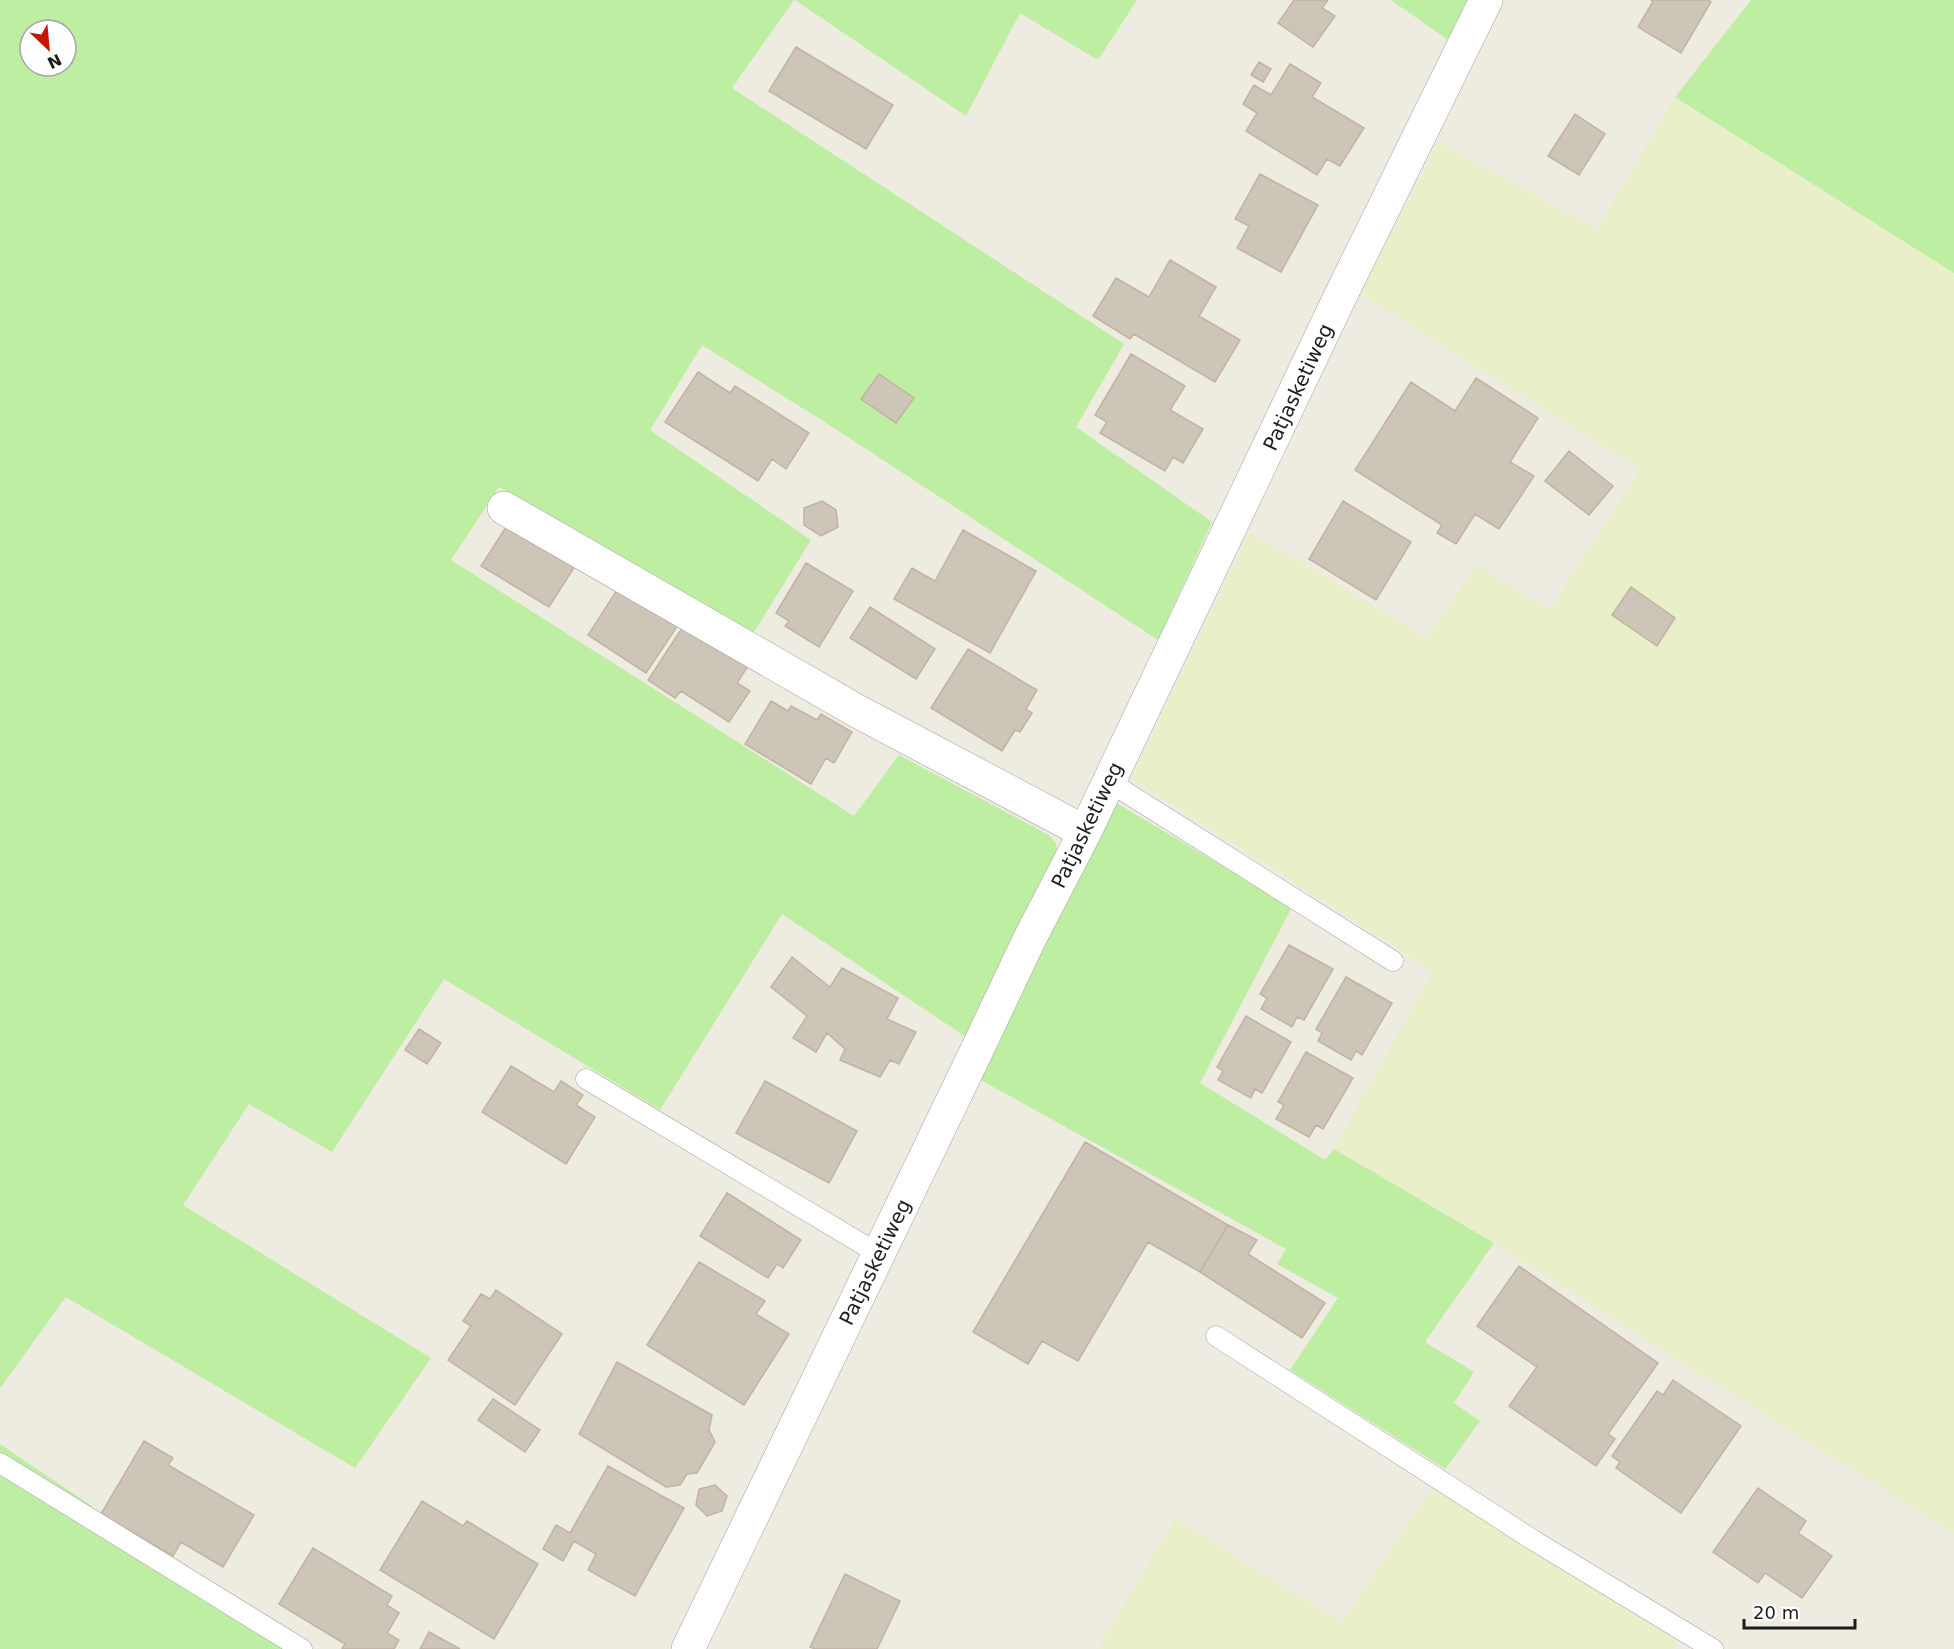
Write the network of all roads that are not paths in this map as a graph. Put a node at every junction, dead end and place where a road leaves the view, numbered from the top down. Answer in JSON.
{"nodes":[{"id":1,"x":1486,"y":0,"type":"edge"},
{"id":2,"x":504,"y":508,"type":"dead end"},
{"id":3,"x":1108,"y":782,"type":"junction"},
{"id":4,"x":1085,"y":832,"type":"junction"},
{"id":5,"x":1393,"y":961,"type":"dead end"},
{"id":6,"x":586,"y":1079,"type":"dead end"},
{"id":7,"x":879,"y":1254,"type":"junction"},
{"id":8,"x":1216,"y":1336,"type":"dead end"},
{"id":9,"x":0,"y":1463,"type":"edge"},
{"id":10,"x":302,"y":1649,"type":"edge"},
{"id":11,"x":688,"y":1649,"type":"edge"},
{"id":12,"x":1713,"y":1649,"type":"edge"}],
"edges":[{"from":1,"to":3,"type":"street","name":"Patjasketiweg"},
{"from":2,"to":4,"type":"street"},
{"from":3,"to":4,"type":"street","name":"Patjasketiweg"},
{"from":3,"to":5,"type":"lane"},
{"from":4,"to":7,"type":"street","name":"Patjasketiweg"},
{"from":6,"to":7,"type":"lane"},
{"from":7,"to":11,"type":"street","name":"Patjasketiweg"},
{"from":8,"to":12,"type":"lane"},
{"from":9,"to":10,"type":"lane"}]}
